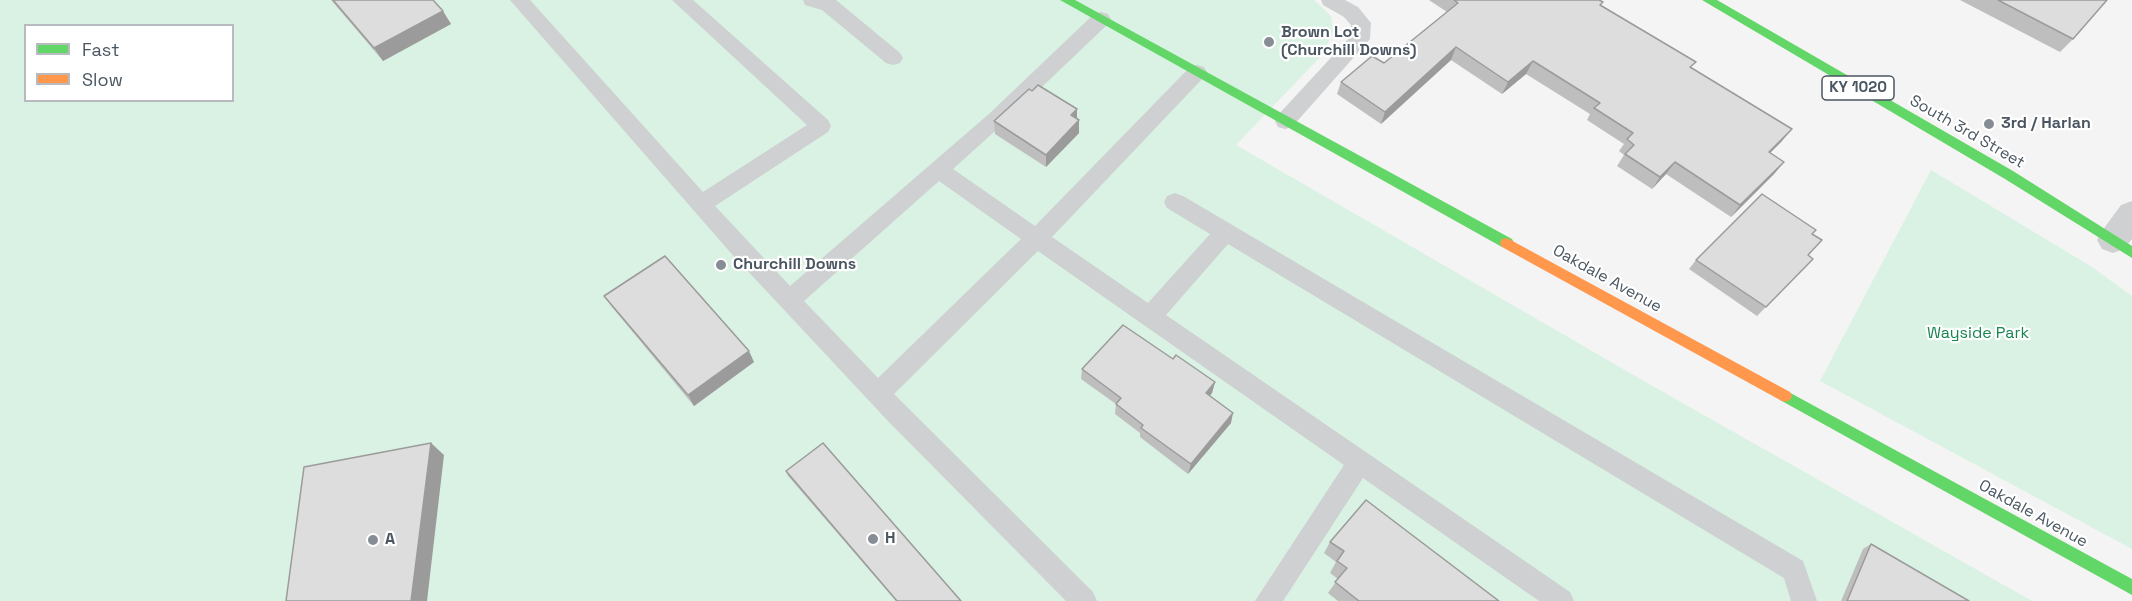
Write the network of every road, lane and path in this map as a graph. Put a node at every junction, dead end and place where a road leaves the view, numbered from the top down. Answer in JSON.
{"nodes":[{"id":1,"x":519,"y":0,"type":"edge"},
{"id":2,"x":681,"y":0,"type":"edge"},
{"id":3,"x":812,"y":0,"type":"edge"},
{"id":4,"x":1066,"y":0,"type":"edge"},
{"id":5,"x":1330,"y":0,"type":"edge"},
{"id":6,"x":1708,"y":0,"type":"edge"},
{"id":7,"x":1101,"y":19,"type":"junction"},
{"id":8,"x":893,"y":58,"type":"dead end"},
{"id":9,"x":1197,"y":72,"type":"junction"},
{"id":10,"x":1285,"y":121,"type":"junction"},
{"id":11,"x":938,"y":170,"type":"junction"},
{"id":12,"x":1175,"y":202,"type":"dead end"},
{"id":13,"x":700,"y":205,"type":"junction"},
{"id":14,"x":2132,"y":214,"type":"edge"},
{"id":15,"x":1225,"y":232,"type":"junction"},
{"id":16,"x":1037,"y":237,"type":"junction"},
{"id":17,"x":2122,"y":247,"type":"edge"},
{"id":18,"x":789,"y":300,"type":"junction"},
{"id":19,"x":1151,"y":316,"type":"junction"},
{"id":20,"x":878,"y":394,"type":"junction"},
{"id":21,"x":1359,"y":463,"type":"junction"},
{"id":22,"x":2132,"y":588,"type":"edge"},
{"id":23,"x":1084,"y":601,"type":"edge"},
{"id":24,"x":1268,"y":601,"type":"edge"},
{"id":25,"x":1561,"y":601,"type":"edge"},
{"id":26,"x":1804,"y":601,"type":"edge"}],
"edges":[{"from":1,"to":13,"type":"lane"},
{"from":2,"to":13,"type":"lane"},
{"from":3,"to":8,"type":"lane"},
{"from":4,"to":7,"type":"main road","name":"Oakdale Avenue"},
{"from":5,"to":10,"type":"lane"},
{"from":6,"to":17,"type":"main road","name":"South 3rd Street","number":"KY 1020"},
{"from":7,"to":9,"type":"main road","name":"Oakdale Avenue"},
{"from":7,"to":11,"type":"lane"},
{"from":9,"to":10,"type":"main road","name":"Oakdale Avenue"},
{"from":9,"to":16,"type":"lane"},
{"from":10,"to":22,"type":"main road","name":"Oakdale Avenue"},
{"from":11,"to":16,"type":"lane"},
{"from":11,"to":18,"type":"lane"},
{"from":12,"to":15,"type":"lane"},
{"from":13,"to":18,"type":"lane"},
{"from":14,"to":17,"type":"street"},
{"from":15,"to":19,"type":"lane"},
{"from":15,"to":26,"type":"lane"},
{"from":16,"to":19,"type":"lane"},
{"from":16,"to":20,"type":"lane"},
{"from":18,"to":20,"type":"lane"},
{"from":19,"to":21,"type":"lane"},
{"from":20,"to":23,"type":"lane"},
{"from":21,"to":24,"type":"lane"},
{"from":21,"to":25,"type":"lane"}]}
